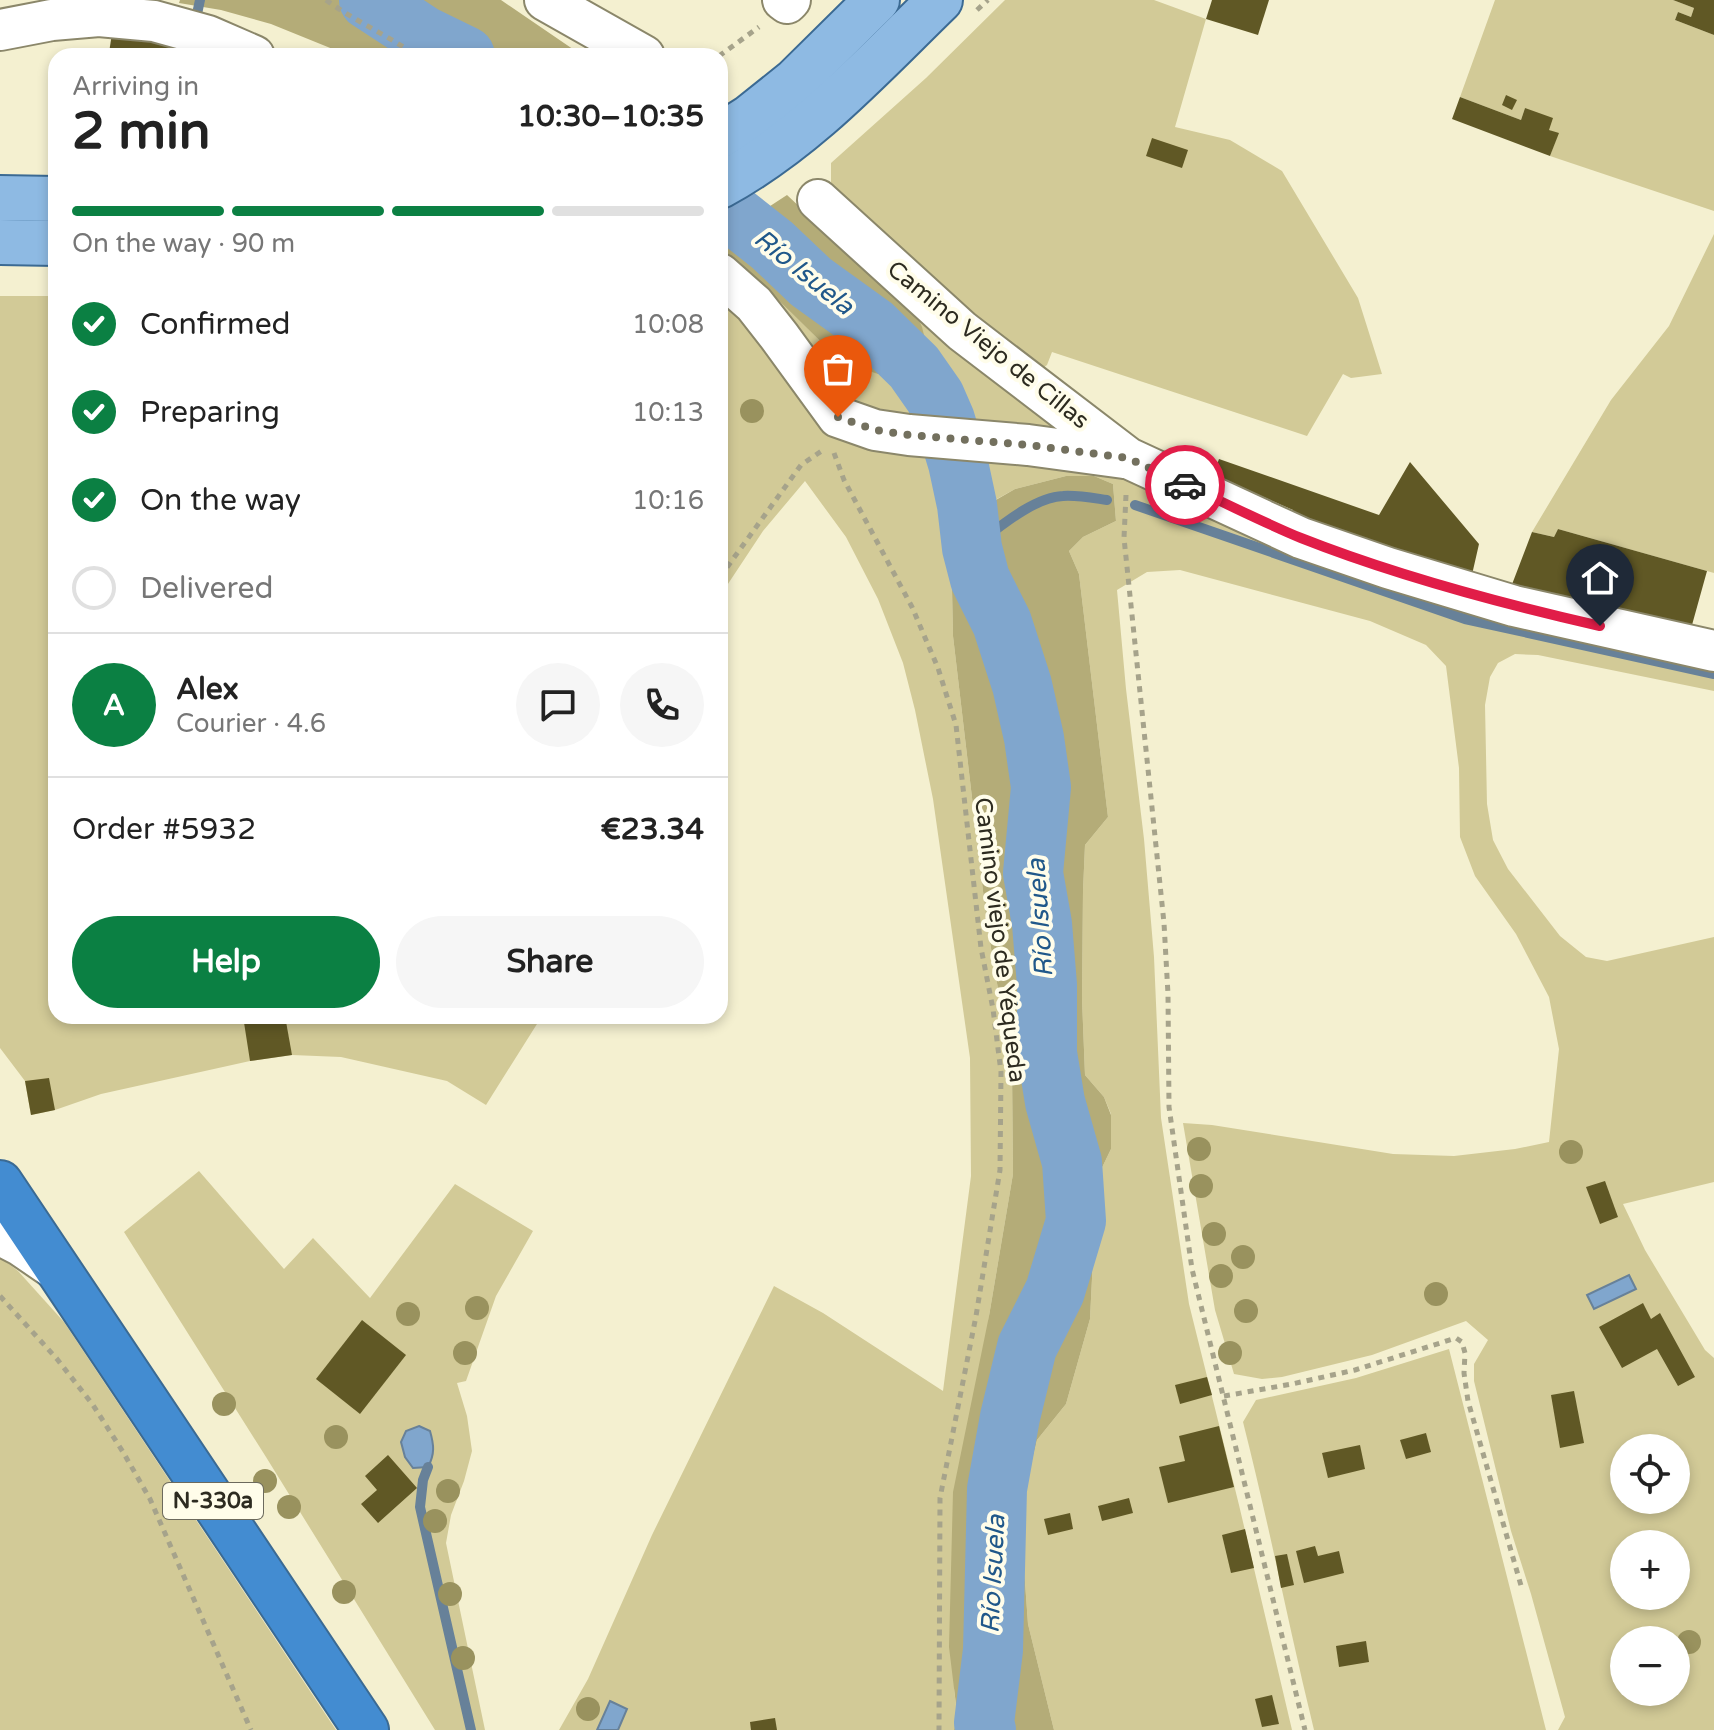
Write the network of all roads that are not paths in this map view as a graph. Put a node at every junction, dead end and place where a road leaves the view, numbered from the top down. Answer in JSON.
{"nodes":[{"id":1,"x":545,"y":0,"type":"edge"},
{"id":2,"x":877,"y":0,"type":"edge"},
{"id":3,"x":940,"y":0,"type":"edge"},
{"id":4,"x":0,"y":30,"type":"edge"},
{"id":5,"x":236,"y":48,"type":"edge"},
{"id":6,"x":630,"y":48,"type":"edge"},
{"id":7,"x":728,"y":131,"type":"edge"},
{"id":8,"x":728,"y":182,"type":"edge"},
{"id":9,"x":0,"y":198,"type":"edge"},
{"id":10,"x":48,"y":199,"type":"edge"},
{"id":11,"x":818,"y":200,"type":"dead end"},
{"id":12,"x":0,"y":242,"type":"edge"},
{"id":13,"x":48,"y":243,"type":"edge"},
{"id":14,"x":728,"y":281,"type":"edge"},
{"id":15,"x":1128,"y":458,"type":"junction"},
{"id":16,"x":1714,"y":651,"type":"edge"},
{"id":17,"x":0,"y":1183,"type":"edge"},
{"id":18,"x":0,"y":1235,"type":"edge"},
{"id":19,"x":59,"y":1272,"type":"junction"},
{"id":20,"x":366,"y":1730,"type":"edge"}],
"edges":[{"from":1,"to":6,"type":"street"},
{"from":2,"to":7,"type":"main road"},
{"from":3,"to":8,"type":"main road"},
{"from":4,"to":5,"type":"street"},
{"from":9,"to":10,"type":"main road"},
{"from":11,"to":15,"type":"street","name":"Camino Viejo de Cillas"},
{"from":12,"to":13,"type":"main road"},
{"from":14,"to":15,"type":"street"},
{"from":15,"to":16,"type":"street","name":"Camino Viejo de Cillas"},
{"from":17,"to":19,"type":"highway","number":"N-330a"},
{"from":18,"to":19,"type":"street"},
{"from":19,"to":20,"type":"highway","number":"N-330a"}]}
